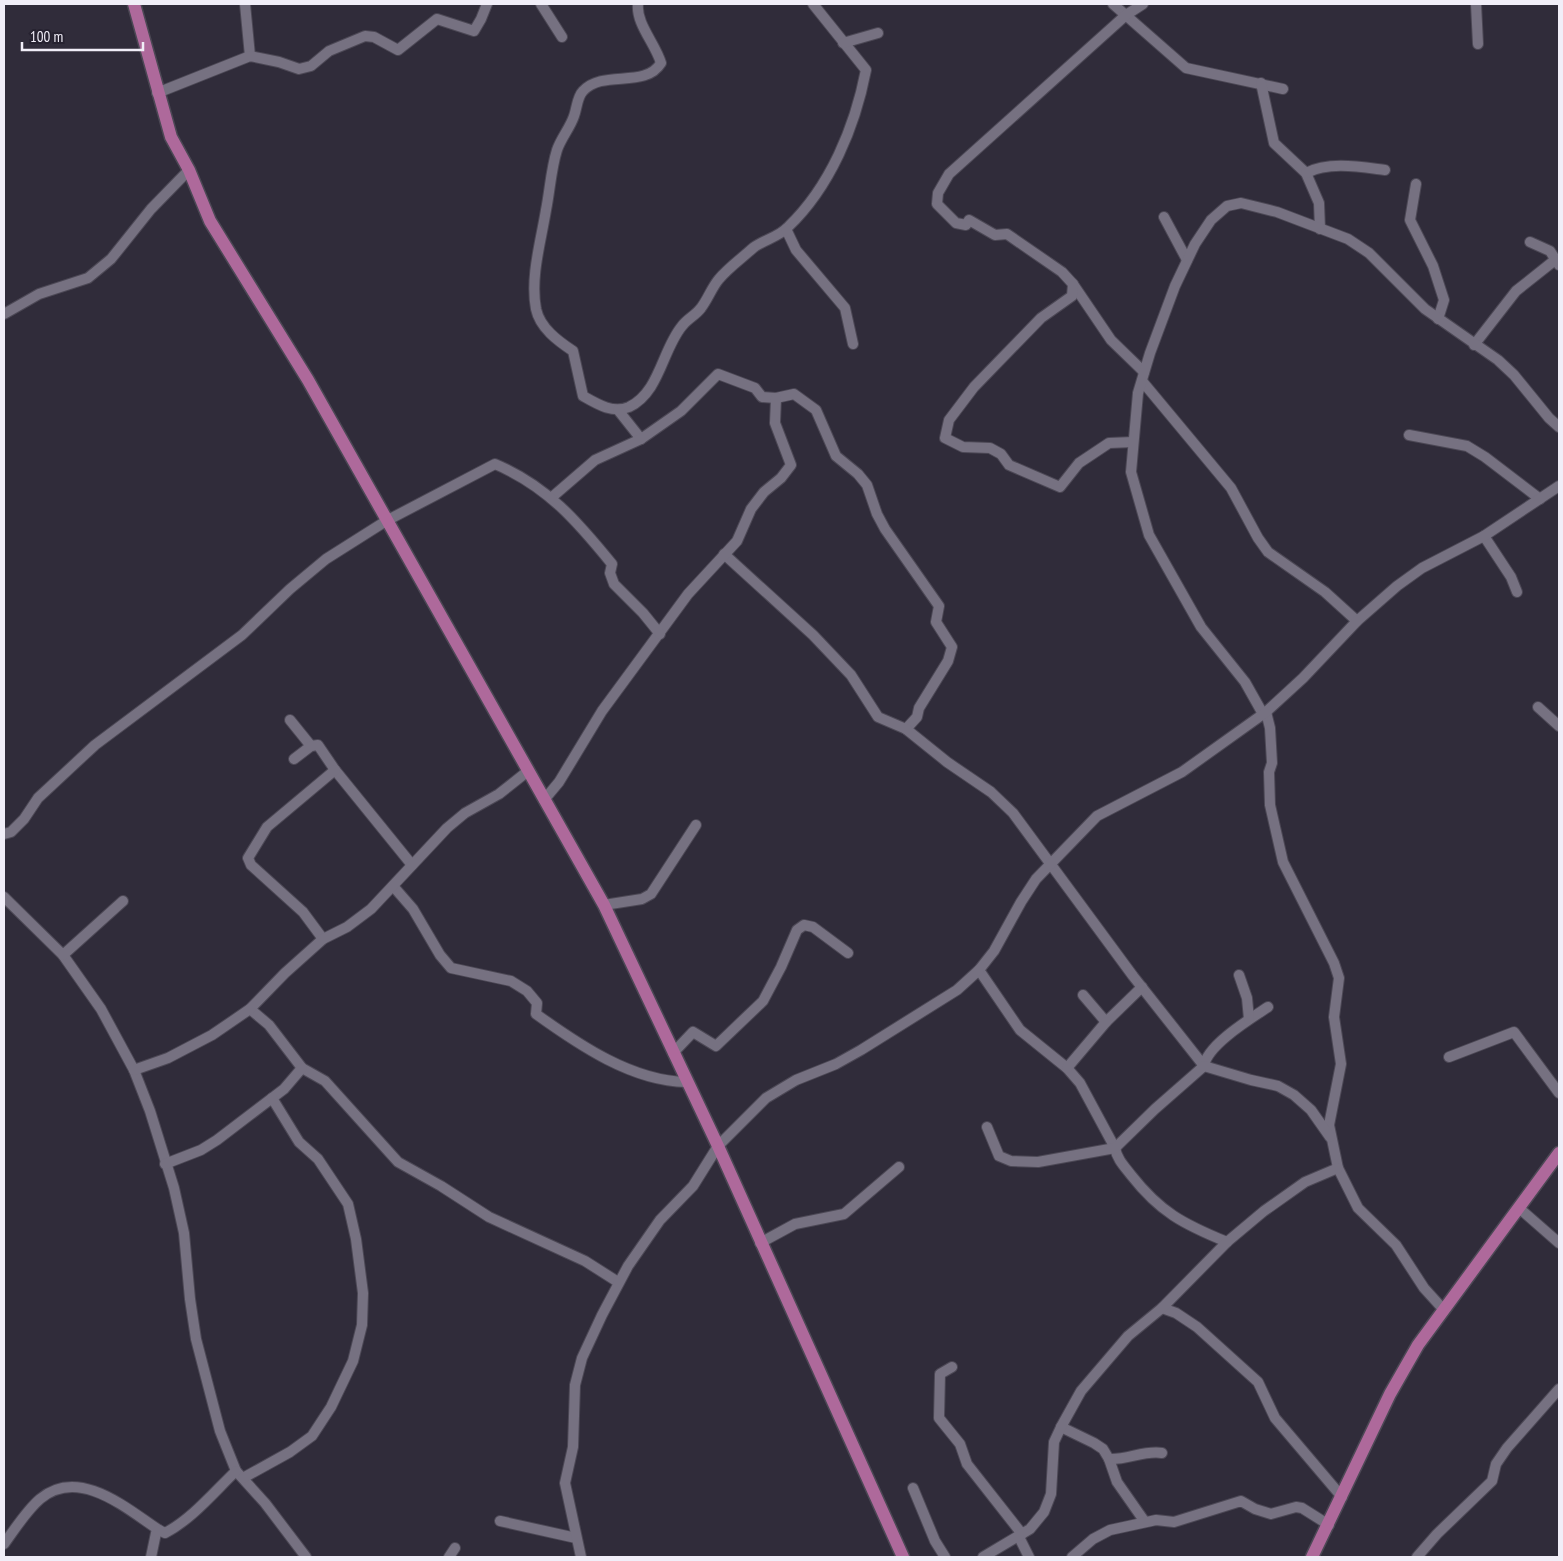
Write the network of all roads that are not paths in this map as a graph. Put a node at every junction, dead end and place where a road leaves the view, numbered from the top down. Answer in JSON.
{"nodes":[{"id":1,"x":134,"y":4,"type":"edge"},
{"id":2,"x":245,"y":4,"type":"edge"},
{"id":3,"x":487,"y":4,"type":"edge"},
{"id":4,"x":541,"y":4,"type":"edge"},
{"id":5,"x":638,"y":4,"type":"edge"},
{"id":6,"x":814,"y":4,"type":"edge"},
{"id":7,"x":1113,"y":4,"type":"edge"},
{"id":8,"x":1143,"y":4,"type":"edge"},
{"id":9,"x":1476,"y":4,"type":"edge"},
{"id":10,"x":1126,"y":15,"type":"junction"},
{"id":11,"x":878,"y":33,"type":"dead end"},
{"id":12,"x":562,"y":37,"type":"dead end"},
{"id":13,"x":843,"y":42,"type":"junction"},
{"id":14,"x":1478,"y":44,"type":"dead end"},
{"id":15,"x":250,"y":56,"type":"junction"},
{"id":16,"x":1260,"y":83,"type":"junction"},
{"id":17,"x":1283,"y":89,"type":"dead end"},
{"id":18,"x":157,"y":93,"type":"junction"},
{"id":19,"x":189,"y":170,"type":"junction"},
{"id":20,"x":1385,"y":170,"type":"dead end"},
{"id":21,"x":1306,"y":173,"type":"junction"},
{"id":22,"x":1416,"y":184,"type":"dead end"},
{"id":23,"x":1164,"y":217,"type":"dead end"},
{"id":24,"x":786,"y":229,"type":"junction"},
{"id":25,"x":1320,"y":229,"type":"junction"},
{"id":26,"x":1530,"y":242,"type":"dead end"},
{"id":27,"x":1187,"y":260,"type":"junction"},
{"id":28,"x":1557,"y":263,"type":"edge"},
{"id":29,"x":1073,"y":284,"type":"junction"},
{"id":30,"x":4,"y":314,"type":"edge"},
{"id":31,"x":1438,"y":319,"type":"junction"},
{"id":32,"x":853,"y":344,"type":"dead end"},
{"id":33,"x":1474,"y":345,"type":"junction"},
{"id":34,"x":1143,"y":377,"type":"junction"},
{"id":35,"x":776,"y":398,"type":"junction"},
{"id":36,"x":618,"y":410,"type":"junction"},
{"id":37,"x":1559,"y":427,"type":"edge"},
{"id":38,"x":1409,"y":435,"type":"dead end"},
{"id":39,"x":641,"y":439,"type":"junction"},
{"id":40,"x":1133,"y":442,"type":"junction"},
{"id":41,"x":1559,"y":486,"type":"edge"},
{"id":42,"x":551,"y":498,"type":"junction"},
{"id":43,"x":1540,"y":499,"type":"junction"},
{"id":44,"x":386,"y":521,"type":"junction"},
{"id":45,"x":1484,"y":536,"type":"junction"},
{"id":46,"x":724,"y":554,"type":"junction"},
{"id":47,"x":1517,"y":592,"type":"dead end"},
{"id":48,"x":1357,"y":621,"type":"junction"},
{"id":49,"x":660,"y":634,"type":"junction"},
{"id":50,"x":1538,"y":707,"type":"dead end"},
{"id":51,"x":1264,"y":713,"type":"junction"},
{"id":52,"x":290,"y":720,"type":"dead end"},
{"id":53,"x":1559,"y":726,"type":"edge"},
{"id":54,"x":906,"y":729,"type":"junction"},
{"id":55,"x":311,"y":746,"type":"junction"},
{"id":56,"x":294,"y":759,"type":"dead end"},
{"id":57,"x":335,"y":770,"type":"junction"},
{"id":58,"x":528,"y":771,"type":"junction"},
{"id":59,"x":544,"y":800,"type":"junction"},
{"id":60,"x":696,"y":825,"type":"dead end"},
{"id":61,"x":4,"y":834,"type":"edge"},
{"id":62,"x":1051,"y":864,"type":"junction"},
{"id":63,"x":412,"y":866,"type":"junction"},
{"id":64,"x":393,"y":886,"type":"junction"},
{"id":65,"x":4,"y":897,"type":"edge"},
{"id":66,"x":123,"y":901,"type":"dead end"},
{"id":67,"x":604,"y":904,"type":"junction"},
{"id":68,"x":323,"y":940,"type":"junction"},
{"id":69,"x":848,"y":954,"type":"dead end"},
{"id":70,"x":63,"y":955,"type":"junction"},
{"id":71,"x":979,"y":970,"type":"junction"},
{"id":72,"x":1239,"y":975,"type":"dead end"},
{"id":73,"x":1142,"y":987,"type":"junction"},
{"id":74,"x":1083,"y":995,"type":"dead end"},
{"id":75,"x":1268,"y":1008,"type":"dead end"},
{"id":76,"x":250,"y":1009,"type":"junction"},
{"id":77,"x":1249,"y":1019,"type":"junction"},
{"id":78,"x":1106,"y":1022,"type":"junction"},
{"id":79,"x":673,"y":1054,"type":"junction"},
{"id":80,"x":1449,"y":1057,"type":"dead end"},
{"id":81,"x":1204,"y":1066,"type":"junction"},
{"id":82,"x":302,"y":1068,"type":"junction"},
{"id":83,"x":1067,"y":1068,"type":"junction"},
{"id":84,"x":134,"y":1070,"type":"junction"},
{"id":85,"x":686,"y":1082,"type":"junction"},
{"id":86,"x":1559,"y":1093,"type":"edge"},
{"id":87,"x":272,"y":1098,"type":"junction"},
{"id":88,"x":987,"y":1127,"type":"dead end"},
{"id":89,"x":1332,"y":1140,"type":"junction"},
{"id":90,"x":718,"y":1146,"type":"junction"},
{"id":91,"x":1115,"y":1148,"type":"junction"},
{"id":92,"x":1559,"y":1154,"type":"edge"},
{"id":93,"x":165,"y":1164,"type":"junction"},
{"id":94,"x":899,"y":1167,"type":"dead end"},
{"id":95,"x":1338,"y":1168,"type":"junction"},
{"id":96,"x":1519,"y":1208,"type":"junction"},
{"id":97,"x":1227,"y":1242,"type":"junction"},
{"id":98,"x":760,"y":1243,"type":"junction"},
{"id":99,"x":1559,"y":1243,"type":"edge"},
{"id":100,"x":618,"y":1282,"type":"junction"},
{"id":101,"x":1162,"y":1308,"type":"junction"},
{"id":102,"x":1443,"y":1309,"type":"junction"},
{"id":103,"x":952,"y":1367,"type":"dead end"},
{"id":104,"x":1559,"y":1389,"type":"edge"},
{"id":105,"x":1061,"y":1427,"type":"junction"},
{"id":106,"x":1162,"y":1453,"type":"dead end"},
{"id":107,"x":1109,"y":1459,"type":"junction"},
{"id":108,"x":240,"y":1475,"type":"junction"},
{"id":109,"x":913,"y":1488,"type":"dead end"},
{"id":110,"x":1342,"y":1497,"type":"junction"},
{"id":111,"x":500,"y":1521,"type":"dead end"},
{"id":112,"x":1145,"y":1522,"type":"junction"},
{"id":113,"x":1329,"y":1525,"type":"junction"},
{"id":114,"x":159,"y":1530,"type":"junction"},
{"id":115,"x":1021,"y":1535,"type":"junction"},
{"id":116,"x":576,"y":1538,"type":"junction"},
{"id":117,"x":4,"y":1544,"type":"edge"},
{"id":118,"x":455,"y":1548,"type":"dead end"},
{"id":119,"x":151,"y":1557,"type":"edge"},
{"id":120,"x":306,"y":1557,"type":"edge"},
{"id":121,"x":449,"y":1557,"type":"edge"},
{"id":122,"x":581,"y":1557,"type":"edge"},
{"id":123,"x":903,"y":1557,"type":"edge"},
{"id":124,"x":945,"y":1557,"type":"edge"},
{"id":125,"x":983,"y":1557,"type":"edge"},
{"id":126,"x":1029,"y":1557,"type":"edge"},
{"id":127,"x":1072,"y":1557,"type":"edge"},
{"id":128,"x":1312,"y":1557,"type":"edge"},
{"id":129,"x":1417,"y":1557,"type":"edge"}],
"edges":[{"from":1,"to":18,"type":"main road"},
{"from":2,"to":15,"type":"street"},
{"from":3,"to":15,"type":"street"},
{"from":4,"to":12,"type":"street"},
{"from":5,"to":36,"type":"street"},
{"from":6,"to":13,"type":"street"},
{"from":7,"to":10,"type":"street"},
{"from":8,"to":10,"type":"street"},
{"from":9,"to":14,"type":"street"},
{"from":10,"to":16,"type":"street"},
{"from":10,"to":29,"type":"street"},
{"from":11,"to":13,"type":"street"},
{"from":13,"to":24,"type":"street"},
{"from":15,"to":18,"type":"street"},
{"from":16,"to":17,"type":"street"},
{"from":16,"to":21,"type":"street"},
{"from":18,"to":19,"type":"main road"},
{"from":19,"to":30,"type":"street"},
{"from":19,"to":44,"type":"main road"},
{"from":20,"to":21,"type":"street"},
{"from":21,"to":25,"type":"street"},
{"from":22,"to":31,"type":"street"},
{"from":23,"to":27,"type":"street"},
{"from":24,"to":32,"type":"street"},
{"from":24,"to":36,"type":"street"},
{"from":25,"to":27,"type":"street"},
{"from":25,"to":31,"type":"street"},
{"from":26,"to":28,"type":"street"},
{"from":27,"to":34,"type":"street"},
{"from":28,"to":33,"type":"street"},
{"from":29,"to":34,"type":"street"},
{"from":29,"to":40,"type":"street"},
{"from":31,"to":33,"type":"street"},
{"from":33,"to":37,"type":"street"},
{"from":34,"to":40,"type":"street"},
{"from":34,"to":48,"type":"street"},
{"from":35,"to":39,"type":"street"},
{"from":35,"to":46,"type":"street"},
{"from":35,"to":54,"type":"street"},
{"from":36,"to":39,"type":"street"},
{"from":38,"to":43,"type":"street"},
{"from":39,"to":42,"type":"street"},
{"from":40,"to":51,"type":"street"},
{"from":41,"to":43,"type":"street"},
{"from":42,"to":44,"type":"street"},
{"from":42,"to":49,"type":"street"},
{"from":43,"to":45,"type":"street"},
{"from":44,"to":58,"type":"main road"},
{"from":44,"to":61,"type":"street"},
{"from":45,"to":47,"type":"street"},
{"from":45,"to":48,"type":"street"},
{"from":46,"to":49,"type":"street"},
{"from":46,"to":54,"type":"street"},
{"from":48,"to":51,"type":"street"},
{"from":49,"to":59,"type":"street"},
{"from":50,"to":53,"type":"street"},
{"from":51,"to":62,"type":"street"},
{"from":51,"to":89,"type":"street"},
{"from":52,"to":55,"type":"street"},
{"from":54,"to":62,"type":"street"},
{"from":55,"to":56,"type":"street"},
{"from":55,"to":57,"type":"street"},
{"from":57,"to":63,"type":"street"},
{"from":57,"to":68,"type":"street"},
{"from":58,"to":59,"type":"main road"},
{"from":58,"to":63,"type":"street"},
{"from":59,"to":67,"type":"main road"},
{"from":60,"to":67,"type":"street"},
{"from":62,"to":71,"type":"street"},
{"from":62,"to":73,"type":"street"},
{"from":63,"to":64,"type":"street"},
{"from":64,"to":68,"type":"street"},
{"from":64,"to":85,"type":"street"},
{"from":65,"to":70,"type":"street"},
{"from":66,"to":70,"type":"street"},
{"from":67,"to":79,"type":"main road"},
{"from":68,"to":76,"type":"street"},
{"from":69,"to":79,"type":"street"},
{"from":70,"to":84,"type":"street"},
{"from":71,"to":83,"type":"street"},
{"from":71,"to":90,"type":"street"},
{"from":72,"to":77,"type":"street"},
{"from":73,"to":78,"type":"street"},
{"from":73,"to":81,"type":"street"},
{"from":74,"to":78,"type":"street"},
{"from":75,"to":77,"type":"street"},
{"from":76,"to":82,"type":"street"},
{"from":76,"to":84,"type":"street"},
{"from":77,"to":81,"type":"street"},
{"from":78,"to":83,"type":"street"},
{"from":79,"to":85,"type":"main road"},
{"from":80,"to":86,"type":"street"},
{"from":81,"to":89,"type":"street"},
{"from":81,"to":91,"type":"street"},
{"from":82,"to":87,"type":"street"},
{"from":82,"to":100,"type":"street"},
{"from":83,"to":91,"type":"street"},
{"from":84,"to":93,"type":"street"},
{"from":85,"to":90,"type":"main road"},
{"from":87,"to":93,"type":"street"},
{"from":87,"to":108,"type":"street"},
{"from":88,"to":91,"type":"street"},
{"from":89,"to":95,"type":"street"},
{"from":90,"to":98,"type":"main road"},
{"from":90,"to":100,"type":"street"},
{"from":91,"to":97,"type":"street"},
{"from":92,"to":96,"type":"main road"},
{"from":93,"to":108,"type":"street"},
{"from":94,"to":98,"type":"street"},
{"from":95,"to":97,"type":"street"},
{"from":95,"to":102,"type":"street"},
{"from":96,"to":99,"type":"street"},
{"from":96,"to":102,"type":"main road"},
{"from":97,"to":101,"type":"street"},
{"from":98,"to":123,"type":"main road"},
{"from":100,"to":116,"type":"street"},
{"from":101,"to":105,"type":"street"},
{"from":101,"to":110,"type":"street"},
{"from":102,"to":110,"type":"main road"},
{"from":103,"to":115,"type":"street"},
{"from":104,"to":129,"type":"street"},
{"from":105,"to":107,"type":"street"},
{"from":105,"to":115,"type":"street"},
{"from":106,"to":107,"type":"street"},
{"from":107,"to":112,"type":"street"},
{"from":108,"to":114,"type":"street"},
{"from":108,"to":120,"type":"street"},
{"from":109,"to":124,"type":"street"},
{"from":110,"to":113,"type":"main road"},
{"from":111,"to":116,"type":"street"},
{"from":112,"to":113,"type":"street"},
{"from":112,"to":127,"type":"street"},
{"from":113,"to":128,"type":"main road"},
{"from":114,"to":117,"type":"street"},
{"from":114,"to":119,"type":"street"},
{"from":115,"to":125,"type":"street"},
{"from":115,"to":126,"type":"street"},
{"from":116,"to":122,"type":"street"},
{"from":118,"to":121,"type":"street"}]}
